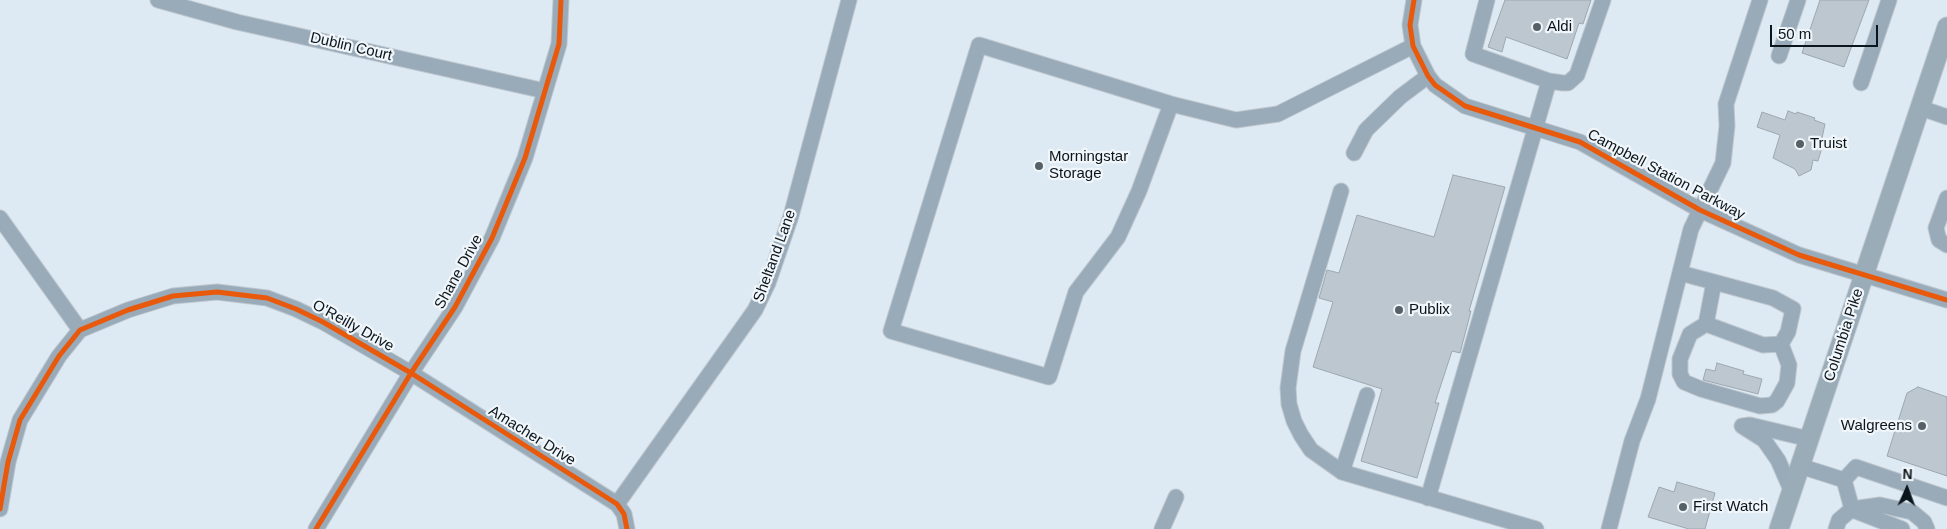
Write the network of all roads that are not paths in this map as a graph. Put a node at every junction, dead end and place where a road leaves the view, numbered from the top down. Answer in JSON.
{"nodes":[{"id":1,"x":158,"y":0,"type":"edge"},
{"id":2,"x":562,"y":0,"type":"edge"},
{"id":3,"x":849,"y":0,"type":"edge"},
{"id":4,"x":1414,"y":0,"type":"edge"},
{"id":5,"x":1487,"y":0,"type":"edge"},
{"id":6,"x":1603,"y":0,"type":"edge"},
{"id":7,"x":1760,"y":0,"type":"edge"},
{"id":8,"x":1798,"y":0,"type":"edge"},
{"id":9,"x":1889,"y":0,"type":"edge"},
{"id":10,"x":1947,"y":27,"type":"edge"},
{"id":11,"x":1413,"y":46,"type":"junction"},
{"id":12,"x":1779,"y":56,"type":"dead end"},
{"id":13,"x":1428,"y":76,"type":"junction"},
{"id":14,"x":1549,"y":81,"type":"junction"},
{"id":15,"x":1861,"y":83,"type":"dead end"},
{"id":16,"x":545,"y":91,"type":"junction"},
{"id":17,"x":1171,"y":104,"type":"junction"},
{"id":18,"x":1921,"y":108,"type":"junction"},
{"id":19,"x":1947,"y":116,"type":"edge"},
{"id":20,"x":1535,"y":128,"type":"junction"},
{"id":21,"x":1354,"y":153,"type":"dead end"},
{"id":22,"x":1341,"y":191,"type":"dead end"},
{"id":23,"x":1947,"y":198,"type":"edge"},
{"id":24,"x":1700,"y":210,"type":"junction"},
{"id":25,"x":0,"y":218,"type":"edge"},
{"id":26,"x":1947,"y":244,"type":"edge"},
{"id":27,"x":1680,"y":273,"type":"junction"},
{"id":28,"x":1864,"y":274,"type":"junction"},
{"id":29,"x":1714,"y":282,"type":"junction"},
{"id":30,"x":1947,"y":300,"type":"edge"},
{"id":31,"x":1706,"y":324,"type":"junction"},
{"id":32,"x":80,"y":330,"type":"junction"},
{"id":33,"x":1781,"y":344,"type":"junction"},
{"id":34,"x":411,"y":374,"type":"junction"},
{"id":35,"x":1368,"y":395,"type":"dead end"},
{"id":36,"x":1809,"y":440,"type":"junction"},
{"id":37,"x":1800,"y":466,"type":"junction"},
{"id":38,"x":1342,"y":472,"type":"junction"},
{"id":39,"x":1844,"y":480,"type":"junction"},
{"id":40,"x":1792,"y":492,"type":"junction"},
{"id":41,"x":1176,"y":497,"type":"dead end"},
{"id":42,"x":1428,"y":498,"type":"junction"},
{"id":43,"x":1947,"y":498,"type":"edge"},
{"id":44,"x":616,"y":504,"type":"junction"},
{"id":45,"x":0,"y":509,"type":"edge"},
{"id":46,"x":1852,"y":509,"type":"junction"},
{"id":47,"x":316,"y":529,"type":"edge"},
{"id":48,"x":627,"y":529,"type":"edge"},
{"id":49,"x":1162,"y":529,"type":"edge"},
{"id":50,"x":1536,"y":529,"type":"edge"},
{"id":51,"x":1608,"y":529,"type":"edge"},
{"id":52,"x":1779,"y":529,"type":"edge"},
{"id":53,"x":1836,"y":529,"type":"edge"},
{"id":54,"x":1902,"y":529,"type":"edge"},
{"id":55,"x":1927,"y":529,"type":"edge"}],
"edges":[{"from":1,"to":16,"type":"street","name":"Dublin Court"},
{"from":2,"to":16,"type":"street","name":"Shane Drive"},
{"from":3,"to":44,"type":"street","name":"Sheltand Lane"},
{"from":4,"to":11,"type":"street","name":"Campbell Station Parkway"},
{"from":5,"to":14,"type":"street"},
{"from":6,"to":14,"type":"street"},
{"from":7,"to":24,"type":"street"},
{"from":8,"to":12,"type":"street"},
{"from":9,"to":15,"type":"street"},
{"from":10,"to":18,"type":"main road","name":"Columbia Pike"},
{"from":11,"to":13,"type":"street","name":"Campbell Station Parkway"},
{"from":11,"to":17,"type":"street"},
{"from":13,"to":20,"type":"street","name":"Campbell Station Parkway"},
{"from":13,"to":21,"type":"street"},
{"from":14,"to":20,"type":"street"},
{"from":16,"to":34,"type":"street","name":"Shane Drive"},
{"from":17,"to":17,"type":"street"},
{"from":18,"to":19,"type":"street"},
{"from":18,"to":28,"type":"main road","name":"Columbia Pike"},
{"from":20,"to":24,"type":"street","name":"Campbell Station Parkway"},
{"from":20,"to":42,"type":"street"},
{"from":22,"to":38,"type":"street"},
{"from":23,"to":26,"type":"street"},
{"from":24,"to":27,"type":"street"},
{"from":24,"to":28,"type":"street","name":"Campbell Station Parkway"},
{"from":25,"to":32,"type":"street"},
{"from":27,"to":29,"type":"street"},
{"from":27,"to":51,"type":"street"},
{"from":28,"to":30,"type":"street","name":"Campbell Station Parkway"},
{"from":28,"to":36,"type":"main road","name":"Columbia Pike"},
{"from":29,"to":31,"type":"street"},
{"from":29,"to":33,"type":"street"},
{"from":31,"to":33,"type":"street"},
{"from":31,"to":33,"type":"street"},
{"from":32,"to":34,"type":"street","name":"O'Reilly Drive"},
{"from":32,"to":45,"type":"street"},
{"from":34,"to":44,"type":"street","name":"Amacher Drive"},
{"from":34,"to":47,"type":"street","name":"Shane Drive"},
{"from":35,"to":38,"type":"street"},
{"from":36,"to":37,"type":"main road","name":"Columbia Pike"},
{"from":36,"to":40,"type":"street"},
{"from":37,"to":39,"type":"street"},
{"from":37,"to":40,"type":"main road","name":"Columbia Pike"},
{"from":38,"to":42,"type":"street"},
{"from":39,"to":43,"type":"street"},
{"from":39,"to":46,"type":"street"},
{"from":40,"to":52,"type":"main road","name":"Columbia Pike"},
{"from":41,"to":49,"type":"street"},
{"from":42,"to":50,"type":"street"},
{"from":44,"to":48,"type":"street"},
{"from":46,"to":53,"type":"street"},
{"from":46,"to":54,"type":"street"},
{"from":46,"to":55,"type":"street"}]}
